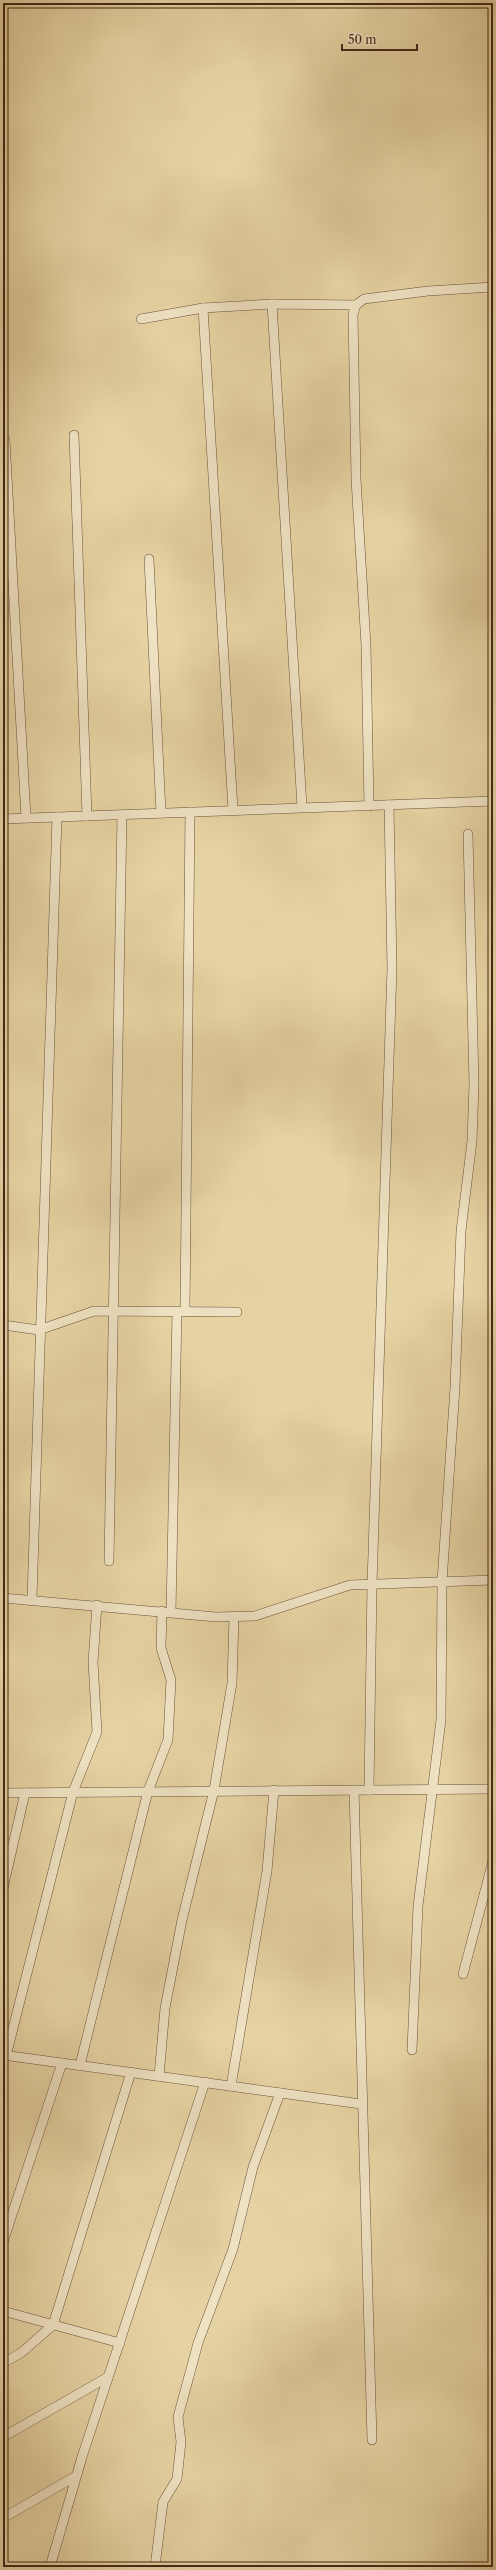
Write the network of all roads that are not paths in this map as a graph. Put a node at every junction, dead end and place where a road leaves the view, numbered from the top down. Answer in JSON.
{"nodes":[{"id":1,"x":493,"y":287,"type":"edge"},
{"id":2,"x":272,"y":304,"type":"junction"},
{"id":3,"x":356,"y":305,"type":"junction"},
{"id":4,"x":203,"y":308,"type":"junction"},
{"id":5,"x":141,"y":319,"type":"dead end"},
{"id":6,"x":74,"y":435,"type":"dead end"},
{"id":7,"x":5,"y":440,"type":"dead end"},
{"id":8,"x":149,"y":559,"type":"dead end"},
{"id":9,"x":493,"y":801,"type":"edge"},
{"id":10,"x":369,"y":806,"type":"junction"},
{"id":11,"x":389,"y":806,"type":"junction"},
{"id":12,"x":302,"y":807,"type":"junction"},
{"id":13,"x":233,"y":810,"type":"junction"},
{"id":14,"x":190,"y":812,"type":"junction"},
{"id":15,"x":161,"y":813,"type":"junction"},
{"id":16,"x":122,"y":815,"type":"junction"},
{"id":17,"x":87,"y":816,"type":"junction"},
{"id":18,"x":57,"y":817,"type":"junction"},
{"id":19,"x":26,"y":818,"type":"junction"},
{"id":20,"x":3,"y":819,"type":"edge"},
{"id":21,"x":468,"y":834,"type":"dead end"},
{"id":22,"x":112,"y":1311,"type":"junction"},
{"id":23,"x":181,"y":1311,"type":"junction"},
{"id":24,"x":236,"y":1312,"type":"dead end"},
{"id":25,"x":3,"y":1325,"type":"edge"},
{"id":26,"x":39,"y":1330,"type":"junction"},
{"id":27,"x":109,"y":1561,"type":"dead end"},
{"id":28,"x":493,"y":1580,"type":"edge"},
{"id":29,"x":442,"y":1582,"type":"junction"},
{"id":30,"x":372,"y":1584,"type":"junction"},
{"id":31,"x":3,"y":1598,"type":"edge"},
{"id":32,"x":32,"y":1599,"type":"junction"},
{"id":33,"x":97,"y":1605,"type":"junction"},
{"id":34,"x":166,"y":1611,"type":"junction"},
{"id":35,"x":234,"y":1617,"type":"junction"},
{"id":36,"x":493,"y":1789,"type":"edge"},
{"id":37,"x":214,"y":1790,"type":"junction"},
{"id":38,"x":274,"y":1790,"type":"junction"},
{"id":39,"x":354,"y":1790,"type":"junction"},
{"id":40,"x":368,"y":1790,"type":"junction"},
{"id":41,"x":431,"y":1790,"type":"junction"},
{"id":42,"x":148,"y":1791,"type":"junction"},
{"id":43,"x":73,"y":1792,"type":"junction"},
{"id":44,"x":3,"y":1793,"type":"edge"},
{"id":45,"x":25,"y":1793,"type":"junction"},
{"id":46,"x":493,"y":1861,"type":"edge"},
{"id":47,"x":3,"y":1888,"type":"edge"},
{"id":48,"x":463,"y":1974,"type":"dead end"},
{"id":49,"x":412,"y":2050,"type":"dead end"},
{"id":50,"x":5,"y":2055,"type":"edge"},
{"id":51,"x":62,"y":2063,"type":"junction"},
{"id":52,"x":80,"y":2065,"type":"junction"},
{"id":53,"x":130,"y":2072,"type":"junction"},
{"id":54,"x":160,"y":2076,"type":"junction"},
{"id":55,"x":205,"y":2082,"type":"junction"},
{"id":56,"x":231,"y":2086,"type":"junction"},
{"id":57,"x":280,"y":2093,"type":"junction"},
{"id":58,"x":361,"y":2104,"type":"junction"},
{"id":59,"x":3,"y":2242,"type":"edge"},
{"id":60,"x":3,"y":2311,"type":"edge"},
{"id":61,"x":53,"y":2325,"type":"junction"},
{"id":62,"x":120,"y":2343,"type":"junction"},
{"id":63,"x":3,"y":2363,"type":"edge"},
{"id":64,"x":108,"y":2377,"type":"junction"},
{"id":65,"x":3,"y":2438,"type":"edge"},
{"id":66,"x":372,"y":2440,"type":"dead end"},
{"id":67,"x":76,"y":2476,"type":"junction"},
{"id":68,"x":3,"y":2518,"type":"edge"},
{"id":69,"x":50,"y":2567,"type":"edge"},
{"id":70,"x":155,"y":2567,"type":"edge"}],
"edges":[{"from":1,"to":3,"type":"street"},
{"from":2,"to":3,"type":"street"},
{"from":2,"to":4,"type":"street"},
{"from":2,"to":12,"type":"street"},
{"from":3,"to":10,"type":"street"},
{"from":4,"to":5,"type":"street"},
{"from":4,"to":13,"type":"street"},
{"from":6,"to":17,"type":"street"},
{"from":7,"to":19,"type":"street"},
{"from":8,"to":15,"type":"street"},
{"from":9,"to":11,"type":"street"},
{"from":10,"to":11,"type":"street"},
{"from":10,"to":12,"type":"street"},
{"from":11,"to":30,"type":"street"},
{"from":12,"to":13,"type":"street"},
{"from":13,"to":14,"type":"street"},
{"from":14,"to":15,"type":"street"},
{"from":14,"to":23,"type":"street"},
{"from":15,"to":16,"type":"street"},
{"from":16,"to":17,"type":"street"},
{"from":16,"to":22,"type":"street"},
{"from":17,"to":18,"type":"street"},
{"from":18,"to":19,"type":"street"},
{"from":18,"to":26,"type":"street"},
{"from":19,"to":20,"type":"street"},
{"from":21,"to":29,"type":"street"},
{"from":22,"to":23,"type":"street"},
{"from":22,"to":26,"type":"street"},
{"from":22,"to":27,"type":"street"},
{"from":23,"to":24,"type":"street"},
{"from":23,"to":34,"type":"street"},
{"from":25,"to":26,"type":"street"},
{"from":26,"to":32,"type":"street"},
{"from":28,"to":29,"type":"street"},
{"from":29,"to":30,"type":"street"},
{"from":29,"to":41,"type":"street"},
{"from":30,"to":35,"type":"street"},
{"from":30,"to":40,"type":"street"},
{"from":31,"to":32,"type":"street"},
{"from":32,"to":33,"type":"street"},
{"from":33,"to":34,"type":"street"},
{"from":33,"to":43,"type":"street"},
{"from":34,"to":35,"type":"street"},
{"from":34,"to":42,"type":"street"},
{"from":35,"to":37,"type":"street"},
{"from":36,"to":41,"type":"street"},
{"from":37,"to":38,"type":"street"},
{"from":37,"to":42,"type":"street"},
{"from":37,"to":54,"type":"street"},
{"from":38,"to":39,"type":"street"},
{"from":38,"to":56,"type":"street"},
{"from":39,"to":40,"type":"street"},
{"from":39,"to":58,"type":"street"},
{"from":40,"to":41,"type":"street"},
{"from":41,"to":49,"type":"street"},
{"from":42,"to":43,"type":"street"},
{"from":42,"to":52,"type":"street"},
{"from":43,"to":45,"type":"street"},
{"from":43,"to":50,"type":"street"},
{"from":44,"to":45,"type":"street"},
{"from":45,"to":47,"type":"street"},
{"from":46,"to":48,"type":"street"},
{"from":50,"to":51,"type":"street"},
{"from":51,"to":52,"type":"street"},
{"from":51,"to":59,"type":"street"},
{"from":52,"to":53,"type":"street"},
{"from":53,"to":54,"type":"street"},
{"from":53,"to":61,"type":"street"},
{"from":54,"to":55,"type":"street"},
{"from":55,"to":56,"type":"street"},
{"from":55,"to":62,"type":"street"},
{"from":56,"to":57,"type":"street"},
{"from":57,"to":58,"type":"street"},
{"from":57,"to":70,"type":"street"},
{"from":58,"to":66,"type":"street"},
{"from":60,"to":61,"type":"street"},
{"from":61,"to":62,"type":"street"},
{"from":61,"to":63,"type":"street"},
{"from":62,"to":64,"type":"street"},
{"from":64,"to":65,"type":"street"},
{"from":64,"to":67,"type":"street"},
{"from":67,"to":68,"type":"street"},
{"from":67,"to":69,"type":"street"}]}
